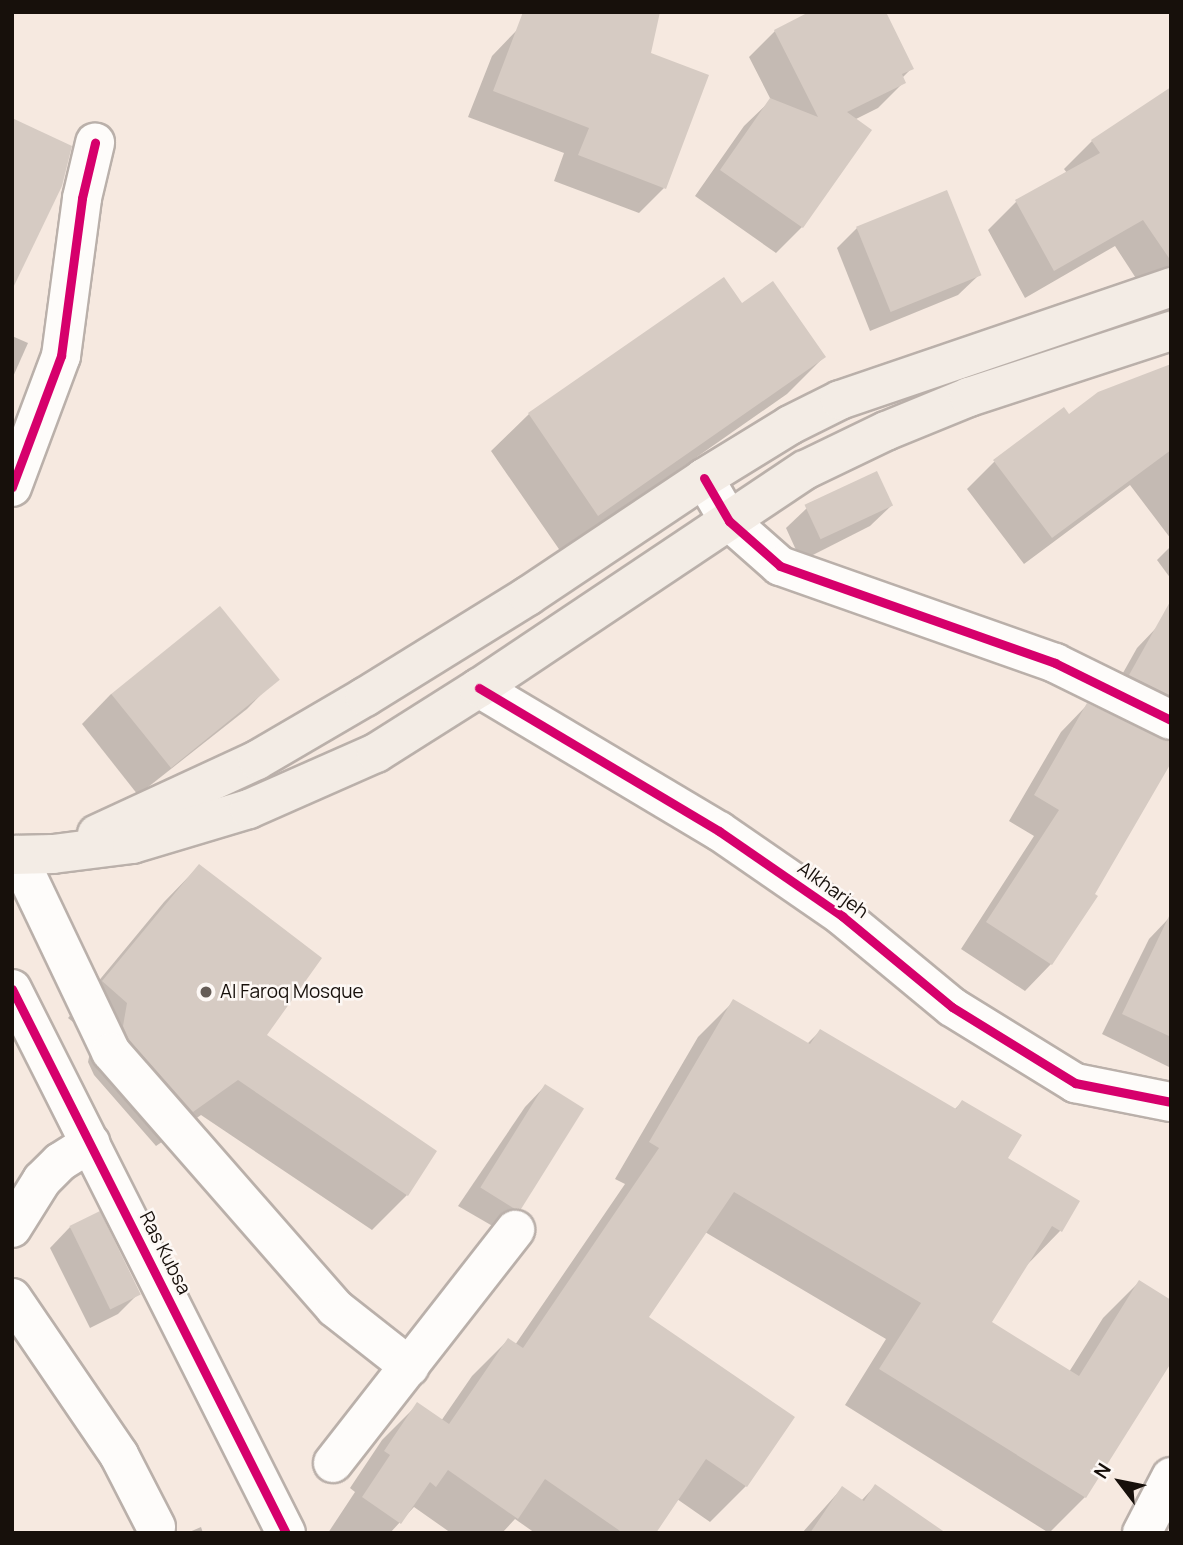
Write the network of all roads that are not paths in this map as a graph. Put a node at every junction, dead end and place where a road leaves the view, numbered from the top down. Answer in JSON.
{"nodes":[{"id":1,"x":95,"y":143,"type":"dead end"},
{"id":2,"x":1171,"y":287,"type":"edge"},
{"id":3,"x":1171,"y":331,"type":"edge"},
{"id":4,"x":704,"y":478,"type":"junction"},
{"id":5,"x":12,"y":487,"type":"edge"},
{"id":6,"x":729,"y":521,"type":"junction"},
{"id":7,"x":479,"y":688,"type":"junction"},
{"id":8,"x":1171,"y":720,"type":"edge"},
{"id":9,"x":28,"y":855,"type":"edge"},
{"id":10,"x":12,"y":989,"type":"edge"},
{"id":11,"x":1171,"y":1102,"type":"edge"},
{"id":12,"x":90,"y":1143,"type":"junction"},
{"id":13,"x":12,"y":1228,"type":"edge"},
{"id":14,"x":515,"y":1230,"type":"dead end"},
{"id":15,"x":12,"y":1298,"type":"edge"},
{"id":16,"x":410,"y":1367,"type":"junction"},
{"id":17,"x":333,"y":1463,"type":"dead end"},
{"id":18,"x":1171,"y":1477,"type":"edge"},
{"id":19,"x":156,"y":1527,"type":"dead end"},
{"id":20,"x":286,"y":1533,"type":"edge"},
{"id":21,"x":1142,"y":1533,"type":"edge"}],
"edges":[{"from":1,"to":5,"type":"street"},
{"from":2,"to":4,"type":"main road"},
{"from":3,"to":6,"type":"main road"},
{"from":4,"to":6,"type":"street"},
{"from":4,"to":9,"type":"main road"},
{"from":6,"to":7,"type":"main road"},
{"from":6,"to":8,"type":"street"},
{"from":7,"to":9,"type":"main road"},
{"from":7,"to":11,"type":"street","name":"Alkharjeh"},
{"from":9,"to":16,"type":"street"},
{"from":10,"to":12,"type":"street","name":"Ras Kubsa"},
{"from":12,"to":13,"type":"street"},
{"from":12,"to":20,"type":"street","name":"Ras Kubsa"},
{"from":14,"to":16,"type":"street"},
{"from":15,"to":19,"type":"street"},
{"from":16,"to":17,"type":"street"},
{"from":18,"to":21,"type":"street"}]}
